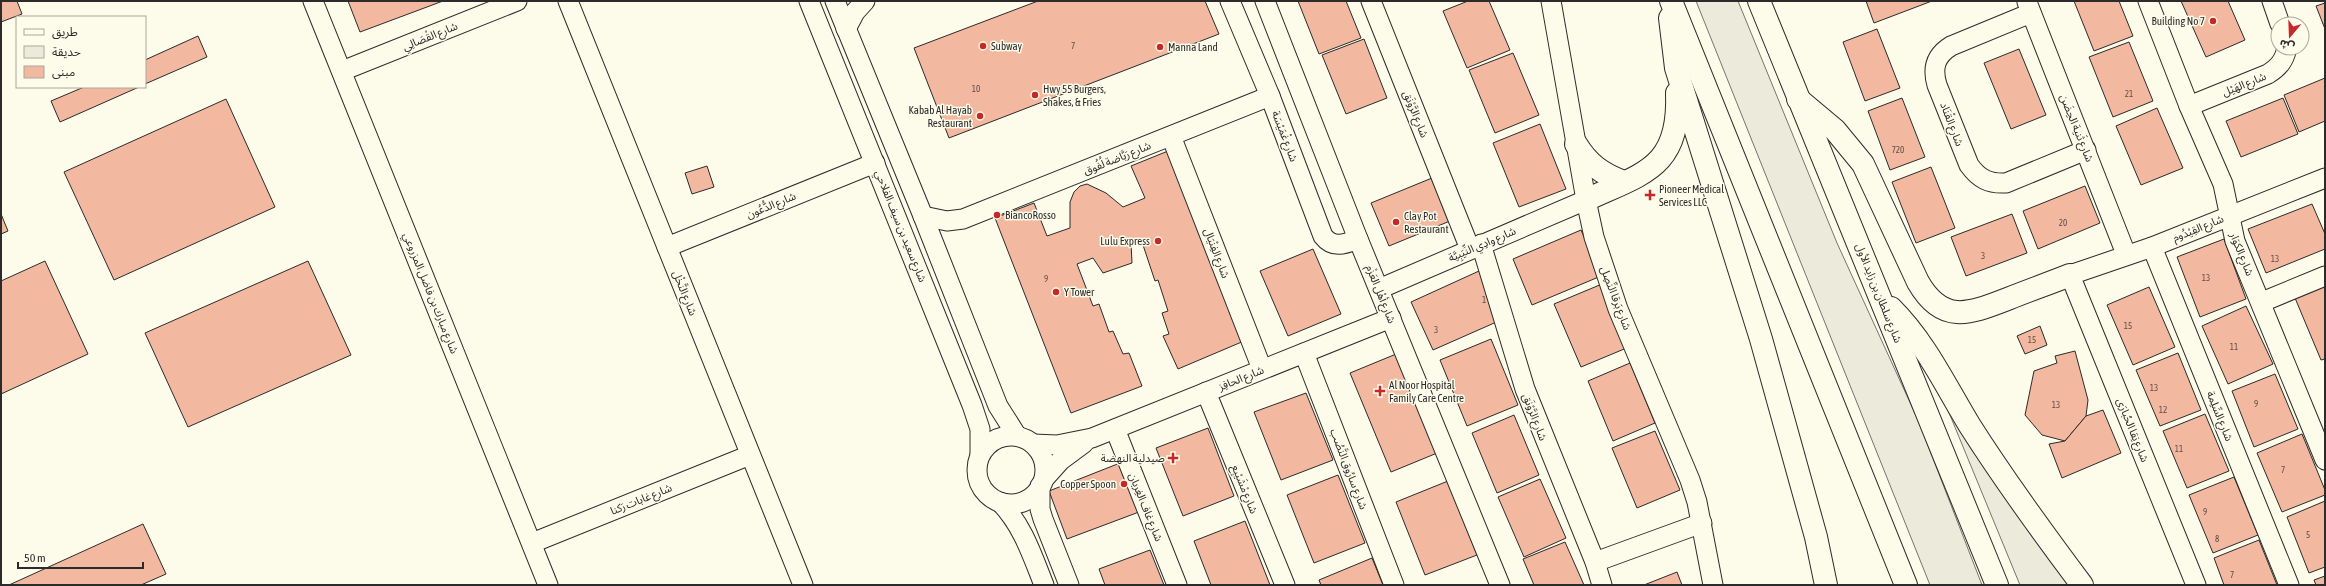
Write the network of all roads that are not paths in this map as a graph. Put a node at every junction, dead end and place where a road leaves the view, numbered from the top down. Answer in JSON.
{"nodes":[{"id":1,"x":312,"y":1,"type":"edge"},
{"id":2,"x":517,"y":1,"type":"edge"},
{"id":3,"x":568,"y":1,"type":"edge"},
{"id":4,"x":809,"y":1,"type":"edge"},
{"id":5,"x":835,"y":1,"type":"edge"},
{"id":6,"x":865,"y":1,"type":"edge"},
{"id":7,"x":1230,"y":1,"type":"edge"},
{"id":8,"x":1265,"y":1,"type":"edge"},
{"id":9,"x":1371,"y":1,"type":"edge"},
{"id":10,"x":1551,"y":1,"type":"edge"},
{"id":11,"x":1667,"y":1,"type":"edge"},
{"id":12,"x":1671,"y":1,"type":"edge"},
{"id":13,"x":1759,"y":1,"type":"edge"},
{"id":14,"x":2148,"y":1,"type":"edge"},
{"id":15,"x":2272,"y":1,"type":"edge"},
{"id":16,"x":2028,"y":7,"type":"edge"},
{"id":17,"x":2277,"y":16,"type":"edge"},
{"id":18,"x":846,"y":29,"type":"junction"},
{"id":19,"x":2285,"y":56,"type":"edge"},
{"id":20,"x":1676,"y":68,"type":"junction"},
{"id":21,"x":342,"y":71,"type":"junction"},
{"id":22,"x":1270,"y":96,"type":"junction"},
{"id":23,"x":1797,"y":98,"type":"junction"},
{"id":24,"x":2189,"y":106,"type":"junction"},
{"id":25,"x":1172,"y":136,"type":"junction"},
{"id":26,"x":1576,"y":144,"type":"junction"},
{"id":27,"x":2086,"y":150,"type":"junction"},
{"id":28,"x":875,"y":163,"type":"junction"},
{"id":29,"x":2325,"y":178,"type":"edge"},
{"id":30,"x":1624,"y":182,"type":"junction"},
{"id":31,"x":1586,"y":200,"type":"junction"},
{"id":32,"x":2230,"y":215,"type":"junction"},
{"id":33,"x":923,"y":216,"type":"junction"},
{"id":34,"x":963,"y":219,"type":"junction"},
{"id":35,"x":1358,"y":239,"type":"junction"},
{"id":36,"x":2152,"y":246,"type":"junction"},
{"id":37,"x":667,"y":247,"type":"junction"},
{"id":38,"x":1476,"y":247,"type":"junction"},
{"id":39,"x":936,"y":250,"type":"junction"},
{"id":40,"x":2126,"y":254,"type":"junction"},
{"id":41,"x":2070,"y":275,"type":"junction"},
{"id":42,"x":2325,"y":276,"type":"edge"},
{"id":43,"x":1379,"y":289,"type":"junction"},
{"id":44,"x":1882,"y":299,"type":"junction"},
{"id":45,"x":2262,"y":302,"type":"junction"},
{"id":46,"x":1391,"y":318,"type":"junction"},
{"id":47,"x":1304,"y":353,"type":"junction"},
{"id":48,"x":1262,"y":369,"type":"junction"},
{"id":49,"x":1206,"y":392,"type":"junction"},
{"id":50,"x":1115,"y":429,"type":"junction"},
{"id":51,"x":1092,"y":438,"type":"junction"},
{"id":52,"x":1025,"y":440,"type":"junction"},
{"id":53,"x":2323,"y":450,"type":"edge"},
{"id":54,"x":980,"y":454,"type":"junction"},
{"id":55,"x":750,"y":455,"type":"junction"},
{"id":56,"x":1042,"y":482,"type":"junction"},
{"id":57,"x":1000,"y":502,"type":"junction"},
{"id":58,"x":1702,"y":523,"type":"junction"},
{"id":59,"x":532,"y":543,"type":"junction"},
{"id":60,"x":1595,"y":562,"type":"junction"},
{"id":61,"x":548,"y":585,"type":"edge"},
{"id":62,"x":803,"y":585,"type":"edge"},
{"id":63,"x":1044,"y":585,"type":"edge"},
{"id":64,"x":1069,"y":585,"type":"edge"},
{"id":65,"x":1177,"y":585,"type":"edge"},
{"id":66,"x":1285,"y":585,"type":"edge"},
{"id":67,"x":1394,"y":585,"type":"edge"},
{"id":68,"x":1500,"y":585,"type":"edge"},
{"id":69,"x":1602,"y":585,"type":"edge"},
{"id":70,"x":1713,"y":585,"type":"edge"},
{"id":71,"x":1826,"y":585,"type":"edge"},
{"id":72,"x":1906,"y":585,"type":"edge"},
{"id":73,"x":1997,"y":585,"type":"edge"},
{"id":74,"x":2082,"y":585,"type":"edge"},
{"id":75,"x":2196,"y":585,"type":"edge"},
{"id":76,"x":2288,"y":585,"type":"edge"}],
"edges":[{"from":1,"to":21,"type":"street","name":"شارع مبارك بن فاضل المزروعي"},
{"from":2,"to":21,"type":"street","name":"شارع القْصَالِي"},
{"from":3,"to":37,"type":"street","name":"شارع النَّخْل"},
{"from":4,"to":28,"type":"street","name":"شارع سعيد بن سيف الفلاحي"},
{"from":5,"to":18,"type":"street"},
{"from":6,"to":18,"type":"street"},
{"from":7,"to":22,"type":"street","name":"شارع غْمَيْسَة"},
{"from":8,"to":35,"type":"street","name":"شارع أهْل العَزْم"},
{"from":9,"to":38,"type":"street","name":"شارع الرَّوْنَق"},
{"from":10,"to":26,"type":"street","name":"شارع بَرقا النِّصِل"},
{"from":11,"to":20,"type":"main road"},
{"from":12,"to":72,"type":"main road"},
{"from":13,"to":23,"type":"main road","name":"شارع سلطان بن زايد الأول"},
{"from":14,"to":24,"type":"street","name":"شارع الكوَار"},
{"from":15,"to":17,"type":"street"},
{"from":16,"to":27,"type":"street","name":"شارع ثَنية الحِضَن"},
{"from":16,"to":27,"type":"street","name":"شارع القْنَاد"},
{"from":18,"to":33,"type":"street"},
{"from":19,"to":24,"type":"street","name":"شارع الهَيْل"},
{"from":20,"to":30,"type":"main road"},
{"from":20,"to":71,"type":"main road"},
{"from":21,"to":59,"type":"street","name":"شارع مبارك بن فاضل المزروعي"},
{"from":22,"to":25,"type":"street","name":"شارع رَبَّاضة لُفُوق"},
{"from":22,"to":35,"type":"street","name":"شارع غْمَيْسَة"},
{"from":23,"to":41,"type":"main road"},
{"from":23,"to":44,"type":"main road","name":"شارع سلطان بن زايد الأول"},
{"from":24,"to":32,"type":"street","name":"شارع الكوَار"},
{"from":25,"to":34,"type":"street","name":"شارع رَبَّاضة لُفُوق"},
{"from":25,"to":48,"type":"street","name":"شارع الفِنْيَال"},
{"from":26,"to":30,"type":"main road"},
{"from":26,"to":31,"type":"street","name":"شارع بَرقا النِّصِل"},
{"from":27,"to":40,"type":"street","name":"شارع ثَنية الحِضَن"},
{"from":28,"to":37,"type":"street","name":"شارع الدُّعُون"},
{"from":28,"to":54,"type":"street","name":"شارع سعيد بن سيف الفلاحي"},
{"from":29,"to":32,"type":"street","name":"شارع القِيْدُوم"},
{"from":30,"to":31,"type":"main road"},
{"from":31,"to":38,"type":"street","name":"شارع وادِي النِّيَبِيَّة"},
{"from":31,"to":58,"type":"street","name":"شارع بَرقا النِّصِل"},
{"from":32,"to":36,"type":"street","name":"شارع القِيْدُوم"},
{"from":32,"to":45,"type":"street","name":"شارع الكوَار"},
{"from":33,"to":34,"type":"street","name":"شارع رَبَّاضة لُفُوق"},
{"from":33,"to":39,"type":"street"},
{"from":34,"to":39,"type":"street","name":"شارع رَبَّاضة لُفُوق"},
{"from":35,"to":43,"type":"street","name":"شارع أهْل العَزْم"},
{"from":36,"to":40,"type":"street","name":"شارع القِيْدُوم"},
{"from":36,"to":76,"type":"street","name":"شارع السِّلِمة"},
{"from":37,"to":55,"type":"street","name":"شارع النَّخْل"},
{"from":38,"to":43,"type":"street","name":"شارع وادِي النِّيَبِيَّة"},
{"from":38,"to":60,"type":"street","name":"شارع الرَّوْنَق"},
{"from":39,"to":52,"type":"street"},
{"from":40,"to":41,"type":"street","name":"شارع القِيْدُوم"},
{"from":41,"to":75,"type":"street","name":"شارع نِقا الحُبارَى"},
{"from":42,"to":45,"type":"street"},
{"from":43,"to":46,"type":"street","name":"شارع أهْل العَزْم"},
{"from":44,"to":73,"type":"main road","name":"شارع سلطان بن زايد الأول"},
{"from":44,"to":74,"type":"main road"},
{"from":45,"to":53,"type":"street","name":"شارع الكوَار"},
{"from":46,"to":47,"type":"street","name":"شارع الحافِز"},
{"from":46,"to":68,"type":"street","name":"شارع أهْل العَزْم"},
{"from":47,"to":48,"type":"street","name":"شارع الحافِز"},
{"from":47,"to":67,"type":"street","name":"شارع سارُوق النَّصُب"},
{"from":48,"to":49,"type":"street","name":"شارع الحافِز"},
{"from":49,"to":50,"type":"street","name":"شارع الحافِز"},
{"from":49,"to":66,"type":"street","name":"شارع مْشَيْبِع"},
{"from":50,"to":51,"type":"street","name":"شارع الحافِز"},
{"from":50,"to":65,"type":"street","name":"شارع غاف الغِربان"},
{"from":51,"to":52,"type":"street","name":"شارع الحافِز"},
{"from":51,"to":56,"type":"street","name":"شارع الحافِز"},
{"from":52,"to":54,"type":"street"},
{"from":52,"to":56,"type":"street"},
{"from":54,"to":57,"type":"street"},
{"from":55,"to":59,"type":"street","name":"شارع غابات رَكنا"},
{"from":55,"to":62,"type":"street","name":"شارع النَّخْل"},
{"from":56,"to":57,"type":"street"},
{"from":56,"to":64,"type":"street"},
{"from":57,"to":63,"type":"street"},
{"from":58,"to":60,"type":"street"},
{"from":58,"to":70,"type":"street","name":"شارع بَرقا النِّصِل"},
{"from":59,"to":61,"type":"street","name":"شارع مبارك بن فاضل المزروعي"},
{"from":60,"to":69,"type":"street","name":"شارع الرَّوْنَق"}]}
